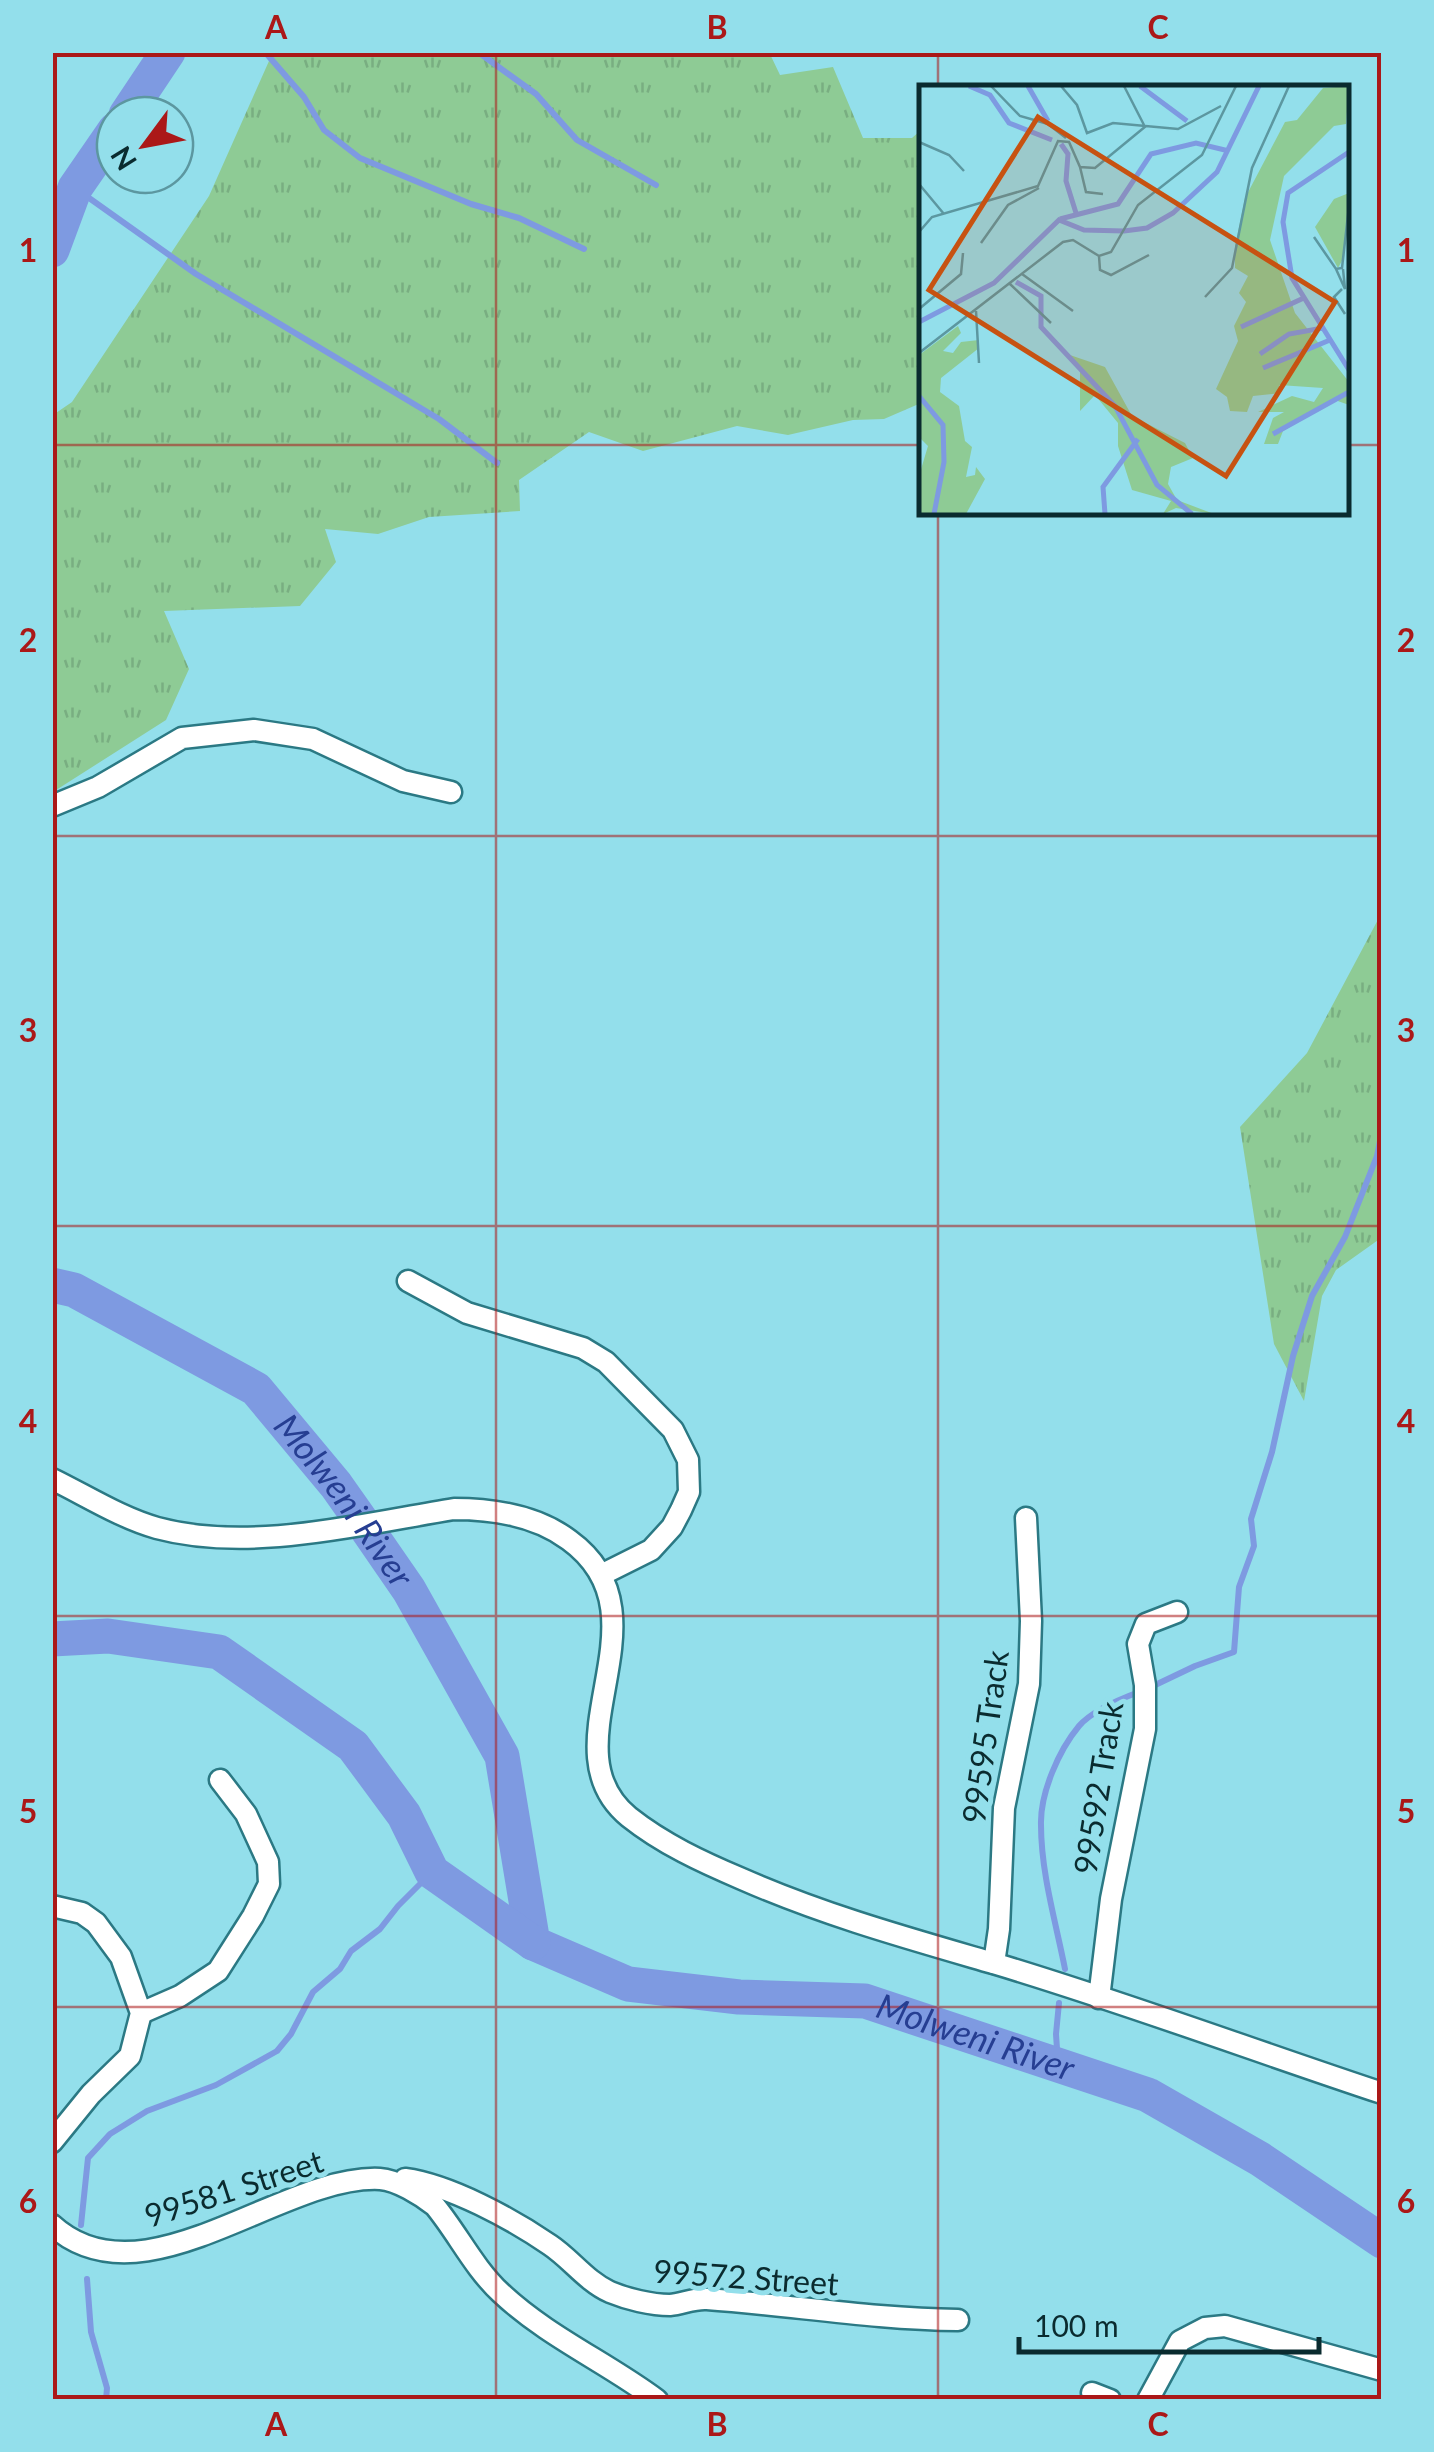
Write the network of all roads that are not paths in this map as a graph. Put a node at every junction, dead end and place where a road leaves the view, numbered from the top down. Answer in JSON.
{"nodes":[{"id":1,"x":451,"y":792,"type":"dead end"},
{"id":2,"x":52,"y":806,"type":"edge"},
{"id":3,"x":408,"y":1281,"type":"dead end"},
{"id":4,"x":52,"y":1479,"type":"edge"},
{"id":5,"x":1026,"y":1518,"type":"dead end"},
{"id":6,"x":603,"y":1574,"type":"junction"},
{"id":7,"x":1178,"y":1612,"type":"dead end"},
{"id":8,"x":220,"y":1780,"type":"dead end"},
{"id":9,"x":52,"y":1906,"type":"edge"},
{"id":10,"x":994,"y":1963,"type":"junction"},
{"id":11,"x":1099,"y":1998,"type":"junction"},
{"id":12,"x":141,"y":2014,"type":"junction"},
{"id":13,"x":1382,"y":2093,"type":"edge"},
{"id":14,"x":52,"y":2142,"type":"edge"},
{"id":15,"x":383,"y":2179,"type":"junction"},
{"id":16,"x":52,"y":2225,"type":"edge"},
{"id":17,"x":958,"y":2320,"type":"dead end"},
{"id":18,"x":1382,"y":2370,"type":"edge"},
{"id":19,"x":657,"y":2400,"type":"edge"},
{"id":20,"x":1148,"y":2400,"type":"edge"}],
"edges":[{"from":1,"to":2,"type":"street"},
{"from":3,"to":6,"type":"street"},
{"from":4,"to":6,"type":"street"},
{"from":5,"to":10,"type":"street","name":"99595 Track"},
{"from":6,"to":10,"type":"street"},
{"from":7,"to":11,"type":"street","name":"99592 Track"},
{"from":8,"to":12,"type":"street"},
{"from":9,"to":12,"type":"street"},
{"from":10,"to":11,"type":"street"},
{"from":11,"to":13,"type":"street"},
{"from":12,"to":14,"type":"street"},
{"from":15,"to":16,"type":"street","name":"99581 Street"},
{"from":15,"to":17,"type":"street","name":"99572 Street"},
{"from":15,"to":19,"type":"street"},
{"from":18,"to":20,"type":"street"}]}
